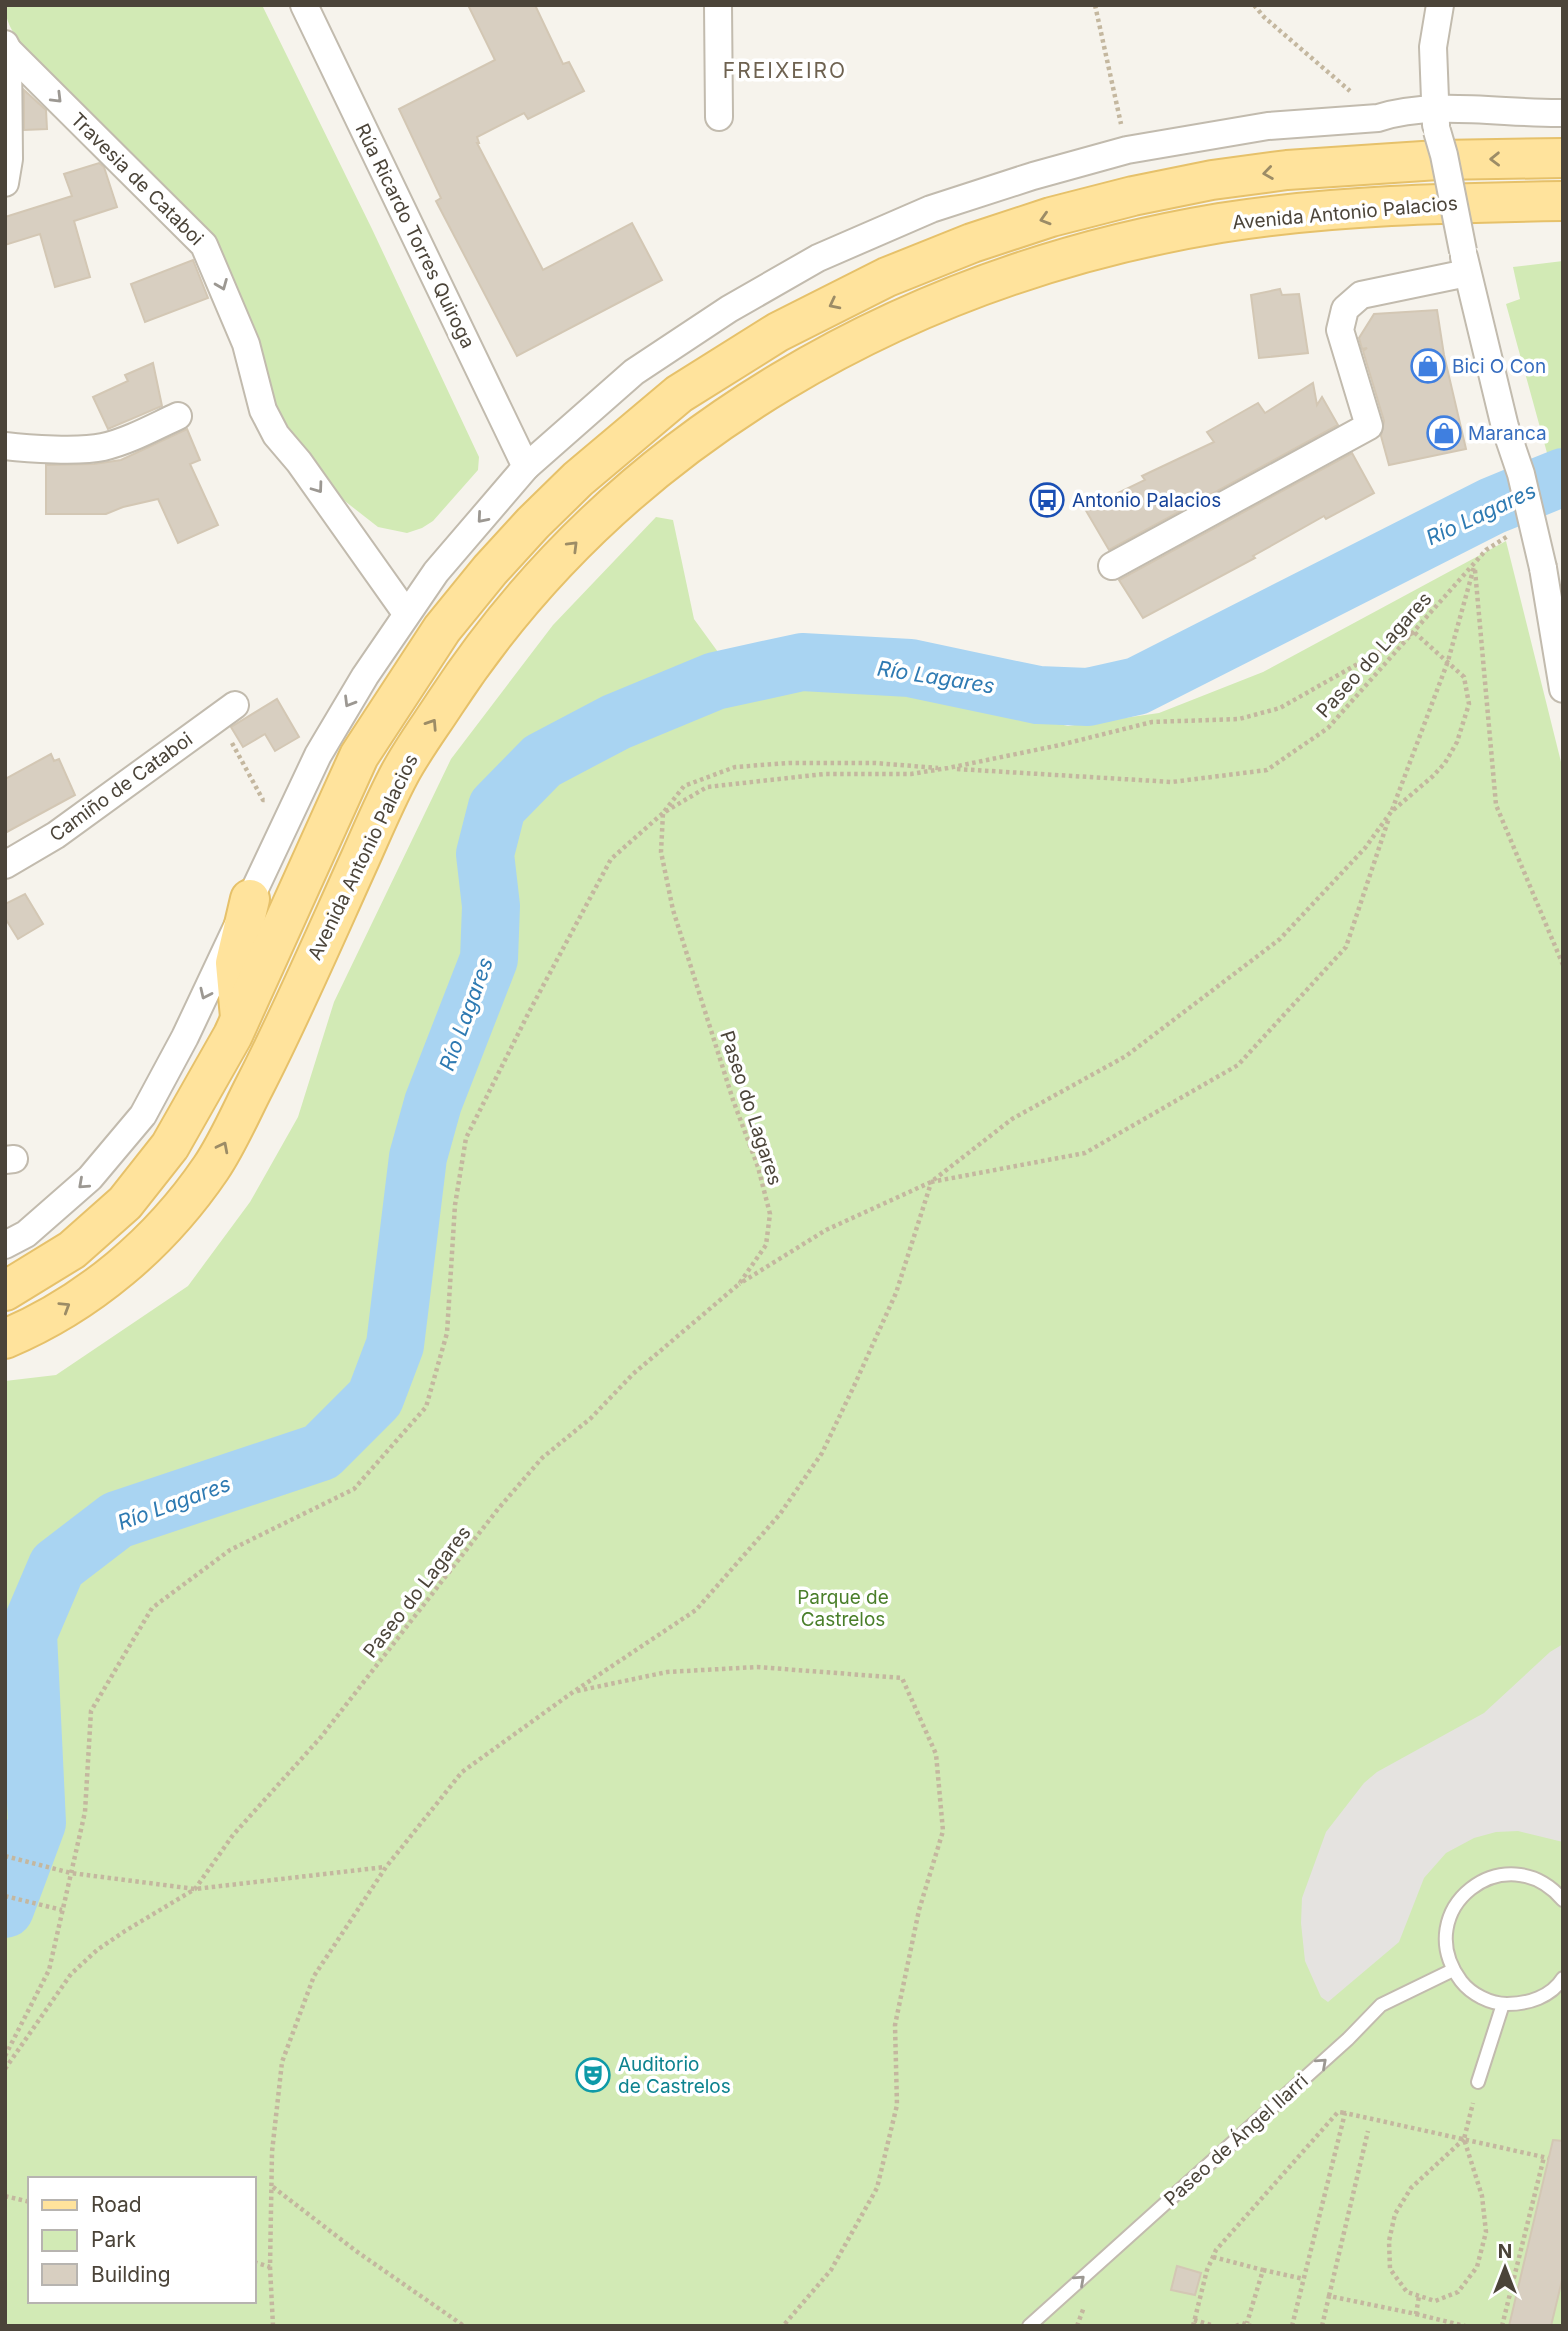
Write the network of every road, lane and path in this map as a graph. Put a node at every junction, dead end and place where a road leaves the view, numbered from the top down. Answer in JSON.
{"nodes":[{"id":1,"x":304,"y":5,"type":"edge"},
{"id":2,"x":718,"y":5,"type":"edge"},
{"id":3,"x":1095,"y":5,"type":"edge"},
{"id":4,"x":1254,"y":5,"type":"edge"},
{"id":5,"x":1440,"y":5,"type":"edge"},
{"id":6,"x":7,"y":47,"type":"edge"},
{"id":7,"x":1352,"y":92,"type":"dead end"},
{"id":8,"x":1563,"y":113,"type":"edge"},
{"id":9,"x":719,"y":117,"type":"dead end"},
{"id":10,"x":1436,"y":120,"type":"junction"},
{"id":11,"x":1127,"y":150,"type":"junction"},
{"id":12,"x":1563,"y":158,"type":"edge"},
{"id":13,"x":5,"y":183,"type":"edge"},
{"id":14,"x":1563,"y":201,"type":"edge"},
{"id":15,"x":1465,"y":262,"type":"junction"},
{"id":16,"x":178,"y":416,"type":"dead end"},
{"id":17,"x":5,"y":446,"type":"edge"},
{"id":18,"x":526,"y":467,"type":"junction"},
{"id":19,"x":1112,"y":566,"type":"dead end"},
{"id":20,"x":1474,"y":566,"type":"junction"},
{"id":21,"x":406,"y":613,"type":"junction"},
{"id":22,"x":1415,"y":632,"type":"junction"},
{"id":23,"x":1448,"y":661,"type":"junction"},
{"id":24,"x":1563,"y":689,"type":"edge"},
{"id":25,"x":235,"y":705,"type":"dead end"},
{"id":26,"x":213,"y":721,"type":"junction"},
{"id":27,"x":948,"y":768,"type":"junction"},
{"id":28,"x":274,"y":801,"type":"dead end"},
{"id":29,"x":1391,"y":812,"type":"junction"},
{"id":30,"x":663,"y":813,"type":"junction"},
{"id":31,"x":5,"y":865,"type":"edge"},
{"id":32,"x":250,"y":899,"type":"junction"},
{"id":33,"x":1563,"y":965,"type":"edge"},
{"id":34,"x":240,"y":1018,"type":"junction"},
{"id":35,"x":931,"y":1182,"type":"junction"},
{"id":36,"x":5,"y":1245,"type":"edge"},
{"id":37,"x":739,"y":1284,"type":"junction"},
{"id":38,"x":5,"y":1291,"type":"edge"},
{"id":39,"x":5,"y":1339,"type":"edge"},
{"id":40,"x":573,"y":1692,"type":"junction"},
{"id":41,"x":5,"y":1856,"type":"edge"},
{"id":42,"x":386,"y":1867,"type":"junction"},
{"id":43,"x":71,"y":1873,"type":"junction"},
{"id":44,"x":195,"y":1889,"type":"junction"},
{"id":45,"x":5,"y":1896,"type":"edge"},
{"id":46,"x":1563,"y":1900,"type":"edge"},
{"id":47,"x":62,"y":1910,"type":"junction"},
{"id":48,"x":1453,"y":1970,"type":"junction"},
{"id":49,"x":1563,"y":1978,"type":"edge"},
{"id":50,"x":1503,"y":2004,"type":"junction"},
{"id":51,"x":5,"y":2056,"type":"edge"},
{"id":52,"x":5,"y":2069,"type":"edge"},
{"id":53,"x":1478,"y":2082,"type":"joint"},
{"id":54,"x":1345,"y":2113,"type":"junction"},
{"id":55,"x":1368,"y":2131,"type":"dead end"},
{"id":56,"x":1464,"y":2139,"type":"junction"},
{"id":57,"x":272,"y":2187,"type":"junction"},
{"id":58,"x":5,"y":2196,"type":"edge"},
{"id":59,"x":28,"y":2202,"type":"edge"},
{"id":60,"x":1213,"y":2257,"type":"junction"},
{"id":61,"x":256,"y":2263,"type":"edge"},
{"id":62,"x":270,"y":2267,"type":"junction"},
{"id":63,"x":1263,"y":2270,"type":"junction"},
{"id":64,"x":1304,"y":2279,"type":"junction"},
{"id":65,"x":1329,"y":2296,"type":"junction"},
{"id":66,"x":1419,"y":2296,"type":"junction"},
{"id":67,"x":1416,"y":2314,"type":"junction"},
{"id":68,"x":1193,"y":2323,"type":"edge"},
{"id":69,"x":1249,"y":2325,"type":"edge"},
{"id":70,"x":273,"y":2326,"type":"edge"},
{"id":71,"x":464,"y":2326,"type":"edge"},
{"id":72,"x":783,"y":2326,"type":"edge"},
{"id":73,"x":1029,"y":2326,"type":"edge"},
{"id":74,"x":1214,"y":2326,"type":"edge"},
{"id":75,"x":1236,"y":2326,"type":"edge"},
{"id":76,"x":1292,"y":2326,"type":"edge"},
{"id":77,"x":1322,"y":2326,"type":"edge"},
{"id":78,"x":1465,"y":2326,"type":"edge"},
{"id":79,"x":1502,"y":2326,"type":"edge"}],
"edges":[{"from":1,"to":18,"type":"street","name":"Rúa Ricardo Torres Quiroga"},
{"from":2,"to":9,"type":"street"},
{"from":3,"to":11,"type":"path"},
{"from":4,"to":7,"type":"path"},
{"from":5,"to":10,"type":"street"},
{"from":6,"to":13,"type":"street"},
{"from":6,"to":21,"type":"street","name":"Travesia de Cataboi","one_way":true},
{"from":8,"to":10,"type":"street"},
{"from":10,"to":11,"type":"street"},
{"from":10,"to":15,"type":"street","bridge":true},
{"from":11,"to":18,"type":"street"},
{"from":12,"to":34,"type":"main road","one_way":true},
{"from":39,"to":14,"type":"main road","name":"Avenida Antonio Palacios","one_way":true},
{"from":15,"to":19,"type":"street"},
{"from":15,"to":24,"type":"street","bridge":true},
{"from":16,"to":17,"type":"street"},
{"from":18,"to":21,"type":"street","one_way":true},
{"from":20,"to":22,"type":"path","name":"Paseo do Lagares"},
{"from":20,"to":23,"type":"path"},
{"from":20,"to":33,"type":"path"},
{"from":21,"to":32,"type":"street","one_way":true},
{"from":22,"to":23,"type":"path"},
{"from":22,"to":27,"type":"path"},
{"from":22,"to":27,"type":"path","name":"Paseo do Lagares"},
{"from":23,"to":29,"type":"path"},
{"from":23,"to":29,"type":"path"},
{"from":25,"to":26,"type":"street","name":"Camiño de Cataboi"},
{"from":26,"to":28,"type":"path"},
{"from":26,"to":31,"type":"street","name":"Camiño de Cataboi"},
{"from":27,"to":30,"type":"path"},
{"from":27,"to":30,"type":"path","name":"Paseo do Lagares"},
{"from":29,"to":35,"type":"path"},
{"from":29,"to":35,"type":"path"},
{"from":30,"to":37,"type":"path","name":"Paseo do Lagares"},
{"from":30,"to":43,"type":"path"},
{"from":32,"to":34,"type":"main road"},
{"from":32,"to":36,"type":"street","one_way":true},
{"from":34,"to":38,"type":"main road"},
{"from":35,"to":37,"type":"path"},
{"from":35,"to":40,"type":"path"},
{"from":37,"to":44,"type":"path","name":"Paseo do Lagares"},
{"from":40,"to":42,"type":"path"},
{"from":40,"to":72,"type":"path"},
{"from":41,"to":43,"type":"path"},
{"from":42,"to":44,"type":"path"},
{"from":42,"to":57,"type":"path"},
{"from":43,"to":44,"type":"path"},
{"from":43,"to":47,"type":"path"},
{"from":44,"to":52,"type":"path","name":"Paseo do Lagares"},
{"from":45,"to":47,"type":"path"},
{"from":46,"to":48,"type":"lane"},
{"from":47,"to":51,"type":"path"},
{"from":48,"to":50,"type":"lane"},
{"from":73,"to":48,"type":"lane","name":"Paseo de Ángel Ilarri","one_way":true},
{"from":49,"to":50,"type":"lane"},
{"from":50,"to":53,"type":"lane"},
{"from":53,"to":56,"type":"path"},
{"from":54,"to":56,"type":"path"},
{"from":54,"to":60,"type":"path"},
{"from":54,"to":64,"type":"path"},
{"from":55,"to":65,"type":"path"},
{"from":56,"to":66,"type":"path"},
{"from":56,"to":66,"type":"path"},
{"from":56,"to":79,"type":"path"},
{"from":57,"to":62,"type":"path"},
{"from":57,"to":71,"type":"path"},
{"from":58,"to":59,"type":"path"},
{"from":60,"to":63,"type":"path"},
{"from":60,"to":68,"type":"path"},
{"from":61,"to":62,"type":"path"},
{"from":62,"to":70,"type":"path"},
{"from":63,"to":64,"type":"path"},
{"from":63,"to":69,"type":"path"},
{"from":64,"to":76,"type":"path"},
{"from":65,"to":67,"type":"path"},
{"from":65,"to":77,"type":"path"},
{"from":66,"to":67,"type":"path"},
{"from":67,"to":78,"type":"path"},
{"from":68,"to":74,"type":"path"},
{"from":69,"to":75,"type":"path"}]}
